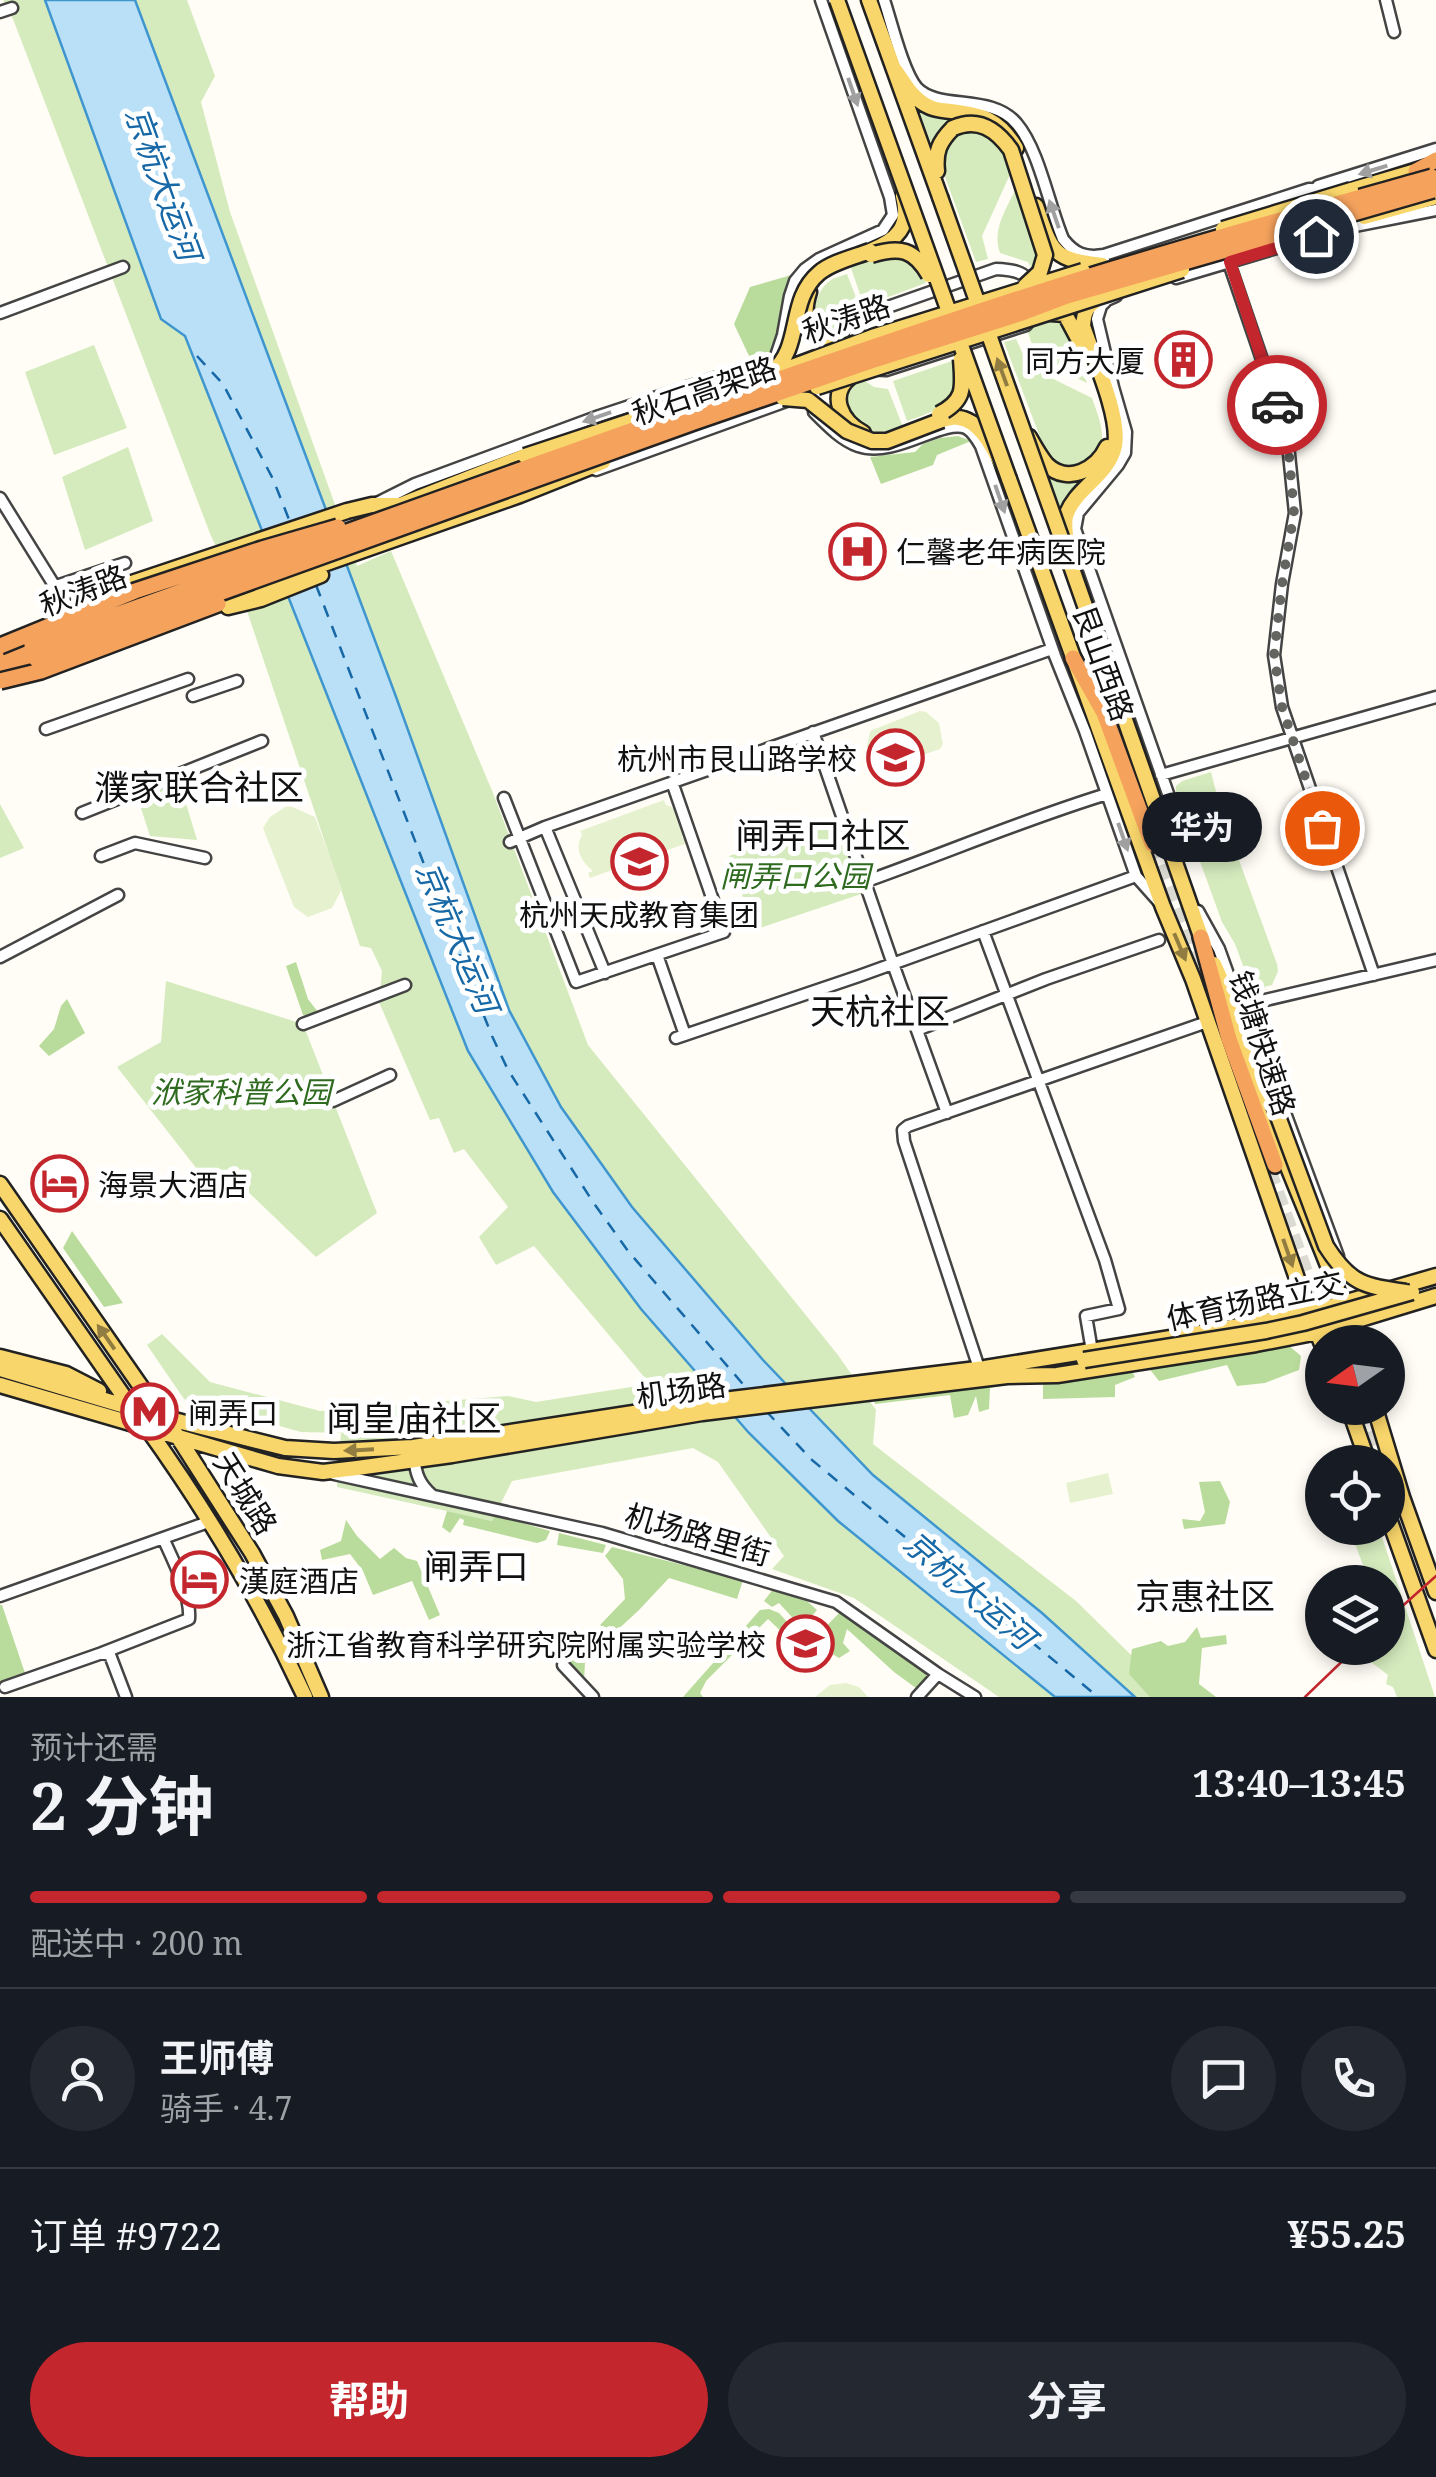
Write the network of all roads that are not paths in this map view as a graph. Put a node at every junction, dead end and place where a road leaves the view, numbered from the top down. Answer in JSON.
{"nodes":[{"id":1,"x":821,"y":0,"type":"edge"},
{"id":2,"x":837,"y":0,"type":"edge"},
{"id":3,"x":870,"y":0,"type":"edge"},
{"id":4,"x":884,"y":0,"type":"edge"},
{"id":5,"x":1386,"y":0,"type":"edge"},
{"id":6,"x":1394,"y":32,"type":"dead end"},
{"id":7,"x":896,"y":71,"type":"junction"},
{"id":8,"x":888,"y":142,"type":"junction"},
{"id":9,"x":1436,"y":149,"type":"edge"},
{"id":10,"x":1436,"y":162,"type":"edge"},
{"id":11,"x":1416,"y":171,"type":"joint"},
{"id":12,"x":1436,"y":176,"type":"edge"},
{"id":13,"x":1309,"y":189,"type":"junction"},
{"id":14,"x":1352,"y":190,"type":"junction"},
{"id":15,"x":1436,"y":196,"type":"edge"},
{"id":16,"x":940,"y":197,"type":"junction"},
{"id":17,"x":1436,"y":210,"type":"edge"},
{"id":18,"x":1230,"y":262,"type":"junction"},
{"id":19,"x":1104,"y":265,"type":"junction"},
{"id":20,"x":123,"y":266,"type":"dead end"},
{"id":21,"x":1029,"y":290,"type":"junction"},
{"id":22,"x":1111,"y":294,"type":"junction"},
{"id":23,"x":944,"y":299,"type":"junction"},
{"id":24,"x":0,"y":313,"type":"edge"},
{"id":25,"x":1045,"y":314,"type":"junction"},
{"id":26,"x":960,"y":339,"type":"junction"},
{"id":27,"x":850,"y":349,"type":"junction"},
{"id":28,"x":776,"y":356,"type":"junction"},
{"id":29,"x":768,"y":376,"type":"junction"},
{"id":30,"x":850,"y":377,"type":"junction"},
{"id":31,"x":788,"y":398,"type":"junction"},
{"id":32,"x":1020,"y":423,"type":"junction"},
{"id":33,"x":525,"y":456,"type":"junction"},
{"id":34,"x":490,"y":457,"type":"junction"},
{"id":35,"x":1009,"y":479,"type":"junction"},
{"id":36,"x":0,"y":498,"type":"edge"},
{"id":37,"x":368,"y":510,"type":"junction"},
{"id":38,"x":352,"y":524,"type":"junction"},
{"id":39,"x":379,"y":546,"type":"junction"},
{"id":40,"x":125,"y":563,"type":"dead end"},
{"id":41,"x":1070,"y":563,"type":"junction"},
{"id":42,"x":277,"y":582,"type":"junction"},
{"id":43,"x":56,"y":586,"type":"junction"},
{"id":44,"x":243,"y":598,"type":"junction"},
{"id":45,"x":72,"y":614,"type":"junction"},
{"id":46,"x":59,"y":628,"type":"junction"},
{"id":47,"x":0,"y":648,"type":"edge"},
{"id":48,"x":1052,"y":648,"type":"junction"},
{"id":49,"x":0,"y":657,"type":"edge"},
{"id":50,"x":1073,"y":658,"type":"junction"},
{"id":51,"x":0,"y":677,"type":"edge"},
{"id":52,"x":188,"y":679,"type":"dead end"},
{"id":53,"x":237,"y":682,"type":"dead end"},
{"id":54,"x":194,"y":696,"type":"dead end"},
{"id":55,"x":1436,"y":697,"type":"edge"},
{"id":56,"x":46,"y":729,"type":"dead end"},
{"id":57,"x":813,"y":732,"type":"junction"},
{"id":58,"x":1291,"y":738,"type":"junction"},
{"id":59,"x":262,"y":741,"type":"dead end"},
{"id":60,"x":1160,"y":775,"type":"junction"},
{"id":61,"x":672,"y":782,"type":"junction"},
{"id":62,"x":1108,"y":794,"type":"junction"},
{"id":63,"x":504,"y":798,"type":"dead end"},
{"id":64,"x":82,"y":813,"type":"dead end"},
{"id":65,"x":545,"y":827,"type":"junction"},
{"id":66,"x":1165,"y":832,"type":"junction"},
{"id":67,"x":514,"y":840,"type":"junction"},
{"id":68,"x":1152,"y":844,"type":"tunnel mouth"},
{"id":69,"x":101,"y":856,"type":"dead end"},
{"id":70,"x":205,"y":858,"type":"dead end"},
{"id":71,"x":1136,"y":876,"type":"junction"},
{"id":72,"x":864,"y":882,"type":"junction"},
{"id":73,"x":1186,"y":892,"type":"junction"},
{"id":74,"x":118,"y":895,"type":"dead end"},
{"id":75,"x":1163,"y":906,"type":"junction"},
{"id":76,"x":984,"y":931,"type":"junction"},
{"id":77,"x":1201,"y":937,"type":"junction"},
{"id":78,"x":1159,"y":940,"type":"dead end"},
{"id":79,"x":656,"y":955,"type":"junction"},
{"id":80,"x":0,"y":958,"type":"edge"},
{"id":81,"x":1436,"y":960,"type":"edge"},
{"id":82,"x":893,"y":964,"type":"junction"},
{"id":83,"x":604,"y":973,"type":"junction"},
{"id":84,"x":1374,"y":975,"type":"junction"},
{"id":85,"x":405,"y":985,"type":"dead end"},
{"id":86,"x":1007,"y":995,"type":"junction"},
{"id":87,"x":1240,"y":1006,"type":"junction"},
{"id":88,"x":1208,"y":1022,"type":"junction"},
{"id":89,"x":303,"y":1024,"type":"dead end"},
{"id":90,"x":917,"y":1030,"type":"junction"},
{"id":91,"x":1250,"y":1060,"type":"junction"},
{"id":92,"x":390,"y":1075,"type":"dead end"},
{"id":93,"x":1039,"y":1081,"type":"junction"},
{"id":94,"x":333,"y":1101,"type":"dead end"},
{"id":95,"x":948,"y":1113,"type":"junction"},
{"id":96,"x":1275,"y":1165,"type":"tunnel mouth"},
{"id":97,"x":0,"y":1184,"type":"edge"},
{"id":98,"x":0,"y":1218,"type":"edge"},
{"id":99,"x":1436,"y":1276,"type":"edge"},
{"id":100,"x":1436,"y":1284,"type":"edge"},
{"id":101,"x":1412,"y":1292,"type":"junction"},
{"id":102,"x":1436,"y":1296,"type":"edge"},
{"id":103,"x":1343,"y":1304,"type":"junction"},
{"id":104,"x":1309,"y":1313,"type":"junction"},
{"id":105,"x":1350,"y":1324,"type":"joint"},
{"id":106,"x":1314,"y":1325,"type":"edge"},
{"id":107,"x":1305,"y":1339,"type":"edge"},
{"id":108,"x":1088,"y":1355,"type":"junction"},
{"id":109,"x":0,"y":1357,"type":"edge"},
{"id":110,"x":982,"y":1368,"type":"junction"},
{"id":111,"x":0,"y":1369,"type":"edge"},
{"id":112,"x":1007,"y":1376,"type":"junction"},
{"id":113,"x":0,"y":1385,"type":"edge"},
{"id":114,"x":830,"y":1393,"type":"junction"},
{"id":115,"x":28,"y":1394,"type":"junction"},
{"id":116,"x":0,"y":1395,"type":"edge"},
{"id":117,"x":131,"y":1407,"type":"junction"},
{"id":118,"x":162,"y":1417,"type":"junction"},
{"id":119,"x":1380,"y":1425,"type":"tunnel mouth"},
{"id":120,"x":148,"y":1428,"type":"junction"},
{"id":121,"x":179,"y":1438,"type":"junction"},
{"id":122,"x":414,"y":1453,"type":"junction"},
{"id":123,"x":323,"y":1472,"type":"junction"},
{"id":124,"x":433,"y":1495,"type":"junction"},
{"id":125,"x":211,"y":1521,"type":"junction"},
{"id":126,"x":162,"y":1538,"type":"junction"},
{"id":127,"x":1398,"y":1545,"type":"edge"},
{"id":128,"x":1436,"y":1592,"type":"edge"},
{"id":129,"x":0,"y":1596,"type":"edge"},
{"id":130,"x":1436,"y":1650,"type":"edge"},
{"id":131,"x":102,"y":1653,"type":"junction"},
{"id":132,"x":562,"y":1665,"type":"dead end"},
{"id":133,"x":938,"y":1674,"type":"junction"},
{"id":134,"x":5,"y":1687,"type":"dead end"},
{"id":135,"x":126,"y":1697,"type":"edge"},
{"id":136,"x":304,"y":1697,"type":"edge"},
{"id":137,"x":321,"y":1697,"type":"edge"},
{"id":138,"x":593,"y":1697,"type":"edge"},
{"id":139,"x":917,"y":1697,"type":"edge"},
{"id":140,"x":976,"y":1697,"type":"edge"}],
"edges":[{"from":1,"to":28,"type":"street","one_way":true},
{"from":2,"to":8,"type":"main road","name":"艮山西路","bridge":true},
{"from":3,"to":7,"type":"main road","name":"艮山西路"},
{"from":19,"to":4,"type":"street","one_way":true},
{"from":5,"to":6,"type":"street"},
{"from":7,"to":16,"type":"main road","name":"艮山西路"},
{"from":7,"to":19,"type":"main road","bridge":true},
{"from":8,"to":23,"type":"main road","name":"艮山西路","bridge":true},
{"from":8,"to":29,"type":"main road","bridge":true},
{"from":9,"to":13,"type":"street","one_way":true},
{"from":10,"to":11,"type":"highway"},
{"from":11,"to":14,"type":"main road","name":"秋涛路"},
{"from":12,"to":49,"type":"highway","name":"秋石高架路","bridge":true},
{"from":13,"to":14,"type":"street"},
{"from":13,"to":19,"type":"street"},
{"from":14,"to":19,"type":"main road","name":"秋涛路","bridge":true},
{"from":15,"to":22,"type":"main road","name":"秋涛路","bridge":true},
{"from":15,"to":51,"type":"highway","name":"秋石高架路","bridge":true},
{"from":16,"to":21,"type":"main road","bridge":true},
{"from":32,"to":16,"type":"main road","name":"艮山西路","one_way":true,"bridge":true},
{"from":17,"to":18,"type":"street"},
{"from":18,"to":22,"type":"street"},
{"from":18,"to":58,"type":"street"},
{"from":19,"to":21,"type":"main road","name":"秋涛路","bridge":true},
{"from":19,"to":22,"type":"street"},
{"from":20,"to":24,"type":"street"},
{"from":21,"to":27,"type":"main road","name":"秋涛路","bridge":true},
{"from":21,"to":27,"type":"street"},
{"from":21,"to":27,"type":"street"},
{"from":22,"to":25,"type":"main road","name":"秋涛路","bridge":true},
{"from":22,"to":41,"type":"main road","bridge":true},
{"from":22,"to":60,"type":"street"},
{"from":23,"to":26,"type":"main road","name":"艮山西路","bridge":true},
{"from":23,"to":27,"type":"main road","bridge":true},
{"from":25,"to":30,"type":"main road","name":"秋涛路","bridge":true},
{"from":25,"to":32,"type":"main road","bridge":true},
{"from":26,"to":30,"type":"main road","bridge":true},
{"from":26,"to":35,"type":"main road","name":"艮山西路","bridge":true},
{"from":27,"to":28,"type":"street"},
{"from":27,"to":29,"type":"main road","name":"秋涛路","bridge":true},
{"from":27,"to":31,"type":"street"},
{"from":28,"to":31,"type":"street"},
{"from":28,"to":34,"type":"street","one_way":true},
{"from":29,"to":33,"type":"main road","name":"秋涛路","bridge":true},
{"from":30,"to":31,"type":"main road","name":"秋涛路","bridge":true},
{"from":31,"to":35,"type":"main road","bridge":true},
{"from":31,"to":39,"type":"main road","name":"秋涛路","bridge":true},
{"from":31,"to":48,"type":"street","one_way":true},
{"from":32,"to":41,"type":"main road","name":"艮山西路","bridge":true},
{"from":33,"to":34,"type":"street"},
{"from":33,"to":37,"type":"main road","name":"秋涛路"},
{"from":34,"to":37,"type":"street"},
{"from":35,"to":50,"type":"main road","name":"艮山西路"},
{"from":36,"to":43,"type":"street"},
{"from":37,"to":38,"type":"main road","name":"秋涛路","bridge":true},
{"from":37,"to":45,"type":"main road"},
{"from":38,"to":46,"type":"main road","name":"秋涛路","bridge":true},
{"from":38,"to":47,"type":"highway","bridge":true},
{"from":39,"to":42,"type":"main road"},
{"from":39,"to":44,"type":"main road"},
{"from":40,"to":43,"type":"street"},
{"from":41,"to":66,"type":"main road","name":"艮山西路"},
{"from":42,"to":44,"type":"main road"},
{"from":42,"to":51,"type":"highway","bridge":true},
{"from":43,"to":45,"type":"street"},
{"from":44,"to":51,"type":"main road","name":"秋涛路"},
{"from":45,"to":46,"type":"main road"},
{"from":46,"to":47,"type":"main road","name":"秋涛路"},
{"from":48,"to":57,"type":"street"},
{"from":48,"to":62,"type":"street"},
{"from":50,"to":68,"type":"highway"},
{"from":50,"to":75,"type":"main road","name":"艮山西路"},
{"from":52,"to":56,"type":"street"},
{"from":53,"to":54,"type":"street"},
{"from":55,"to":58,"type":"street"},
{"from":57,"to":61,"type":"street"},
{"from":57,"to":72,"type":"street"},
{"from":58,"to":60,"type":"street"},
{"from":58,"to":84,"type":"street"},
{"from":59,"to":64,"type":"street"},
{"from":60,"to":66,"type":"street"},
{"from":61,"to":65,"type":"street"},
{"from":61,"to":79,"type":"street"},
{"from":62,"to":71,"type":"street","one_way":true},
{"from":62,"to":72,"type":"street"},
{"from":63,"to":67,"type":"street"},
{"from":65,"to":67,"type":"street"},
{"from":65,"to":83,"type":"street"},
{"from":66,"to":73,"type":"main road","name":"艮山西路"},
{"from":67,"to":83,"type":"street"},
{"from":69,"to":70,"type":"street"},
{"from":71,"to":75,"type":"street"},
{"from":71,"to":76,"type":"street"},
{"from":72,"to":82,"type":"street"},
{"from":73,"to":77,"type":"main road","name":"艮山西路"},
{"from":73,"to":87,"type":"street","name":"艮山西路"},
{"from":74,"to":80,"type":"street"},
{"from":75,"to":88,"type":"main road","name":"艮山西路","one_way":true},
{"from":76,"to":82,"type":"street"},
{"from":76,"to":86,"type":"street"},
{"from":77,"to":91,"type":"main road","name":"艮山西路"},
{"from":77,"to":96,"type":"highway","name":"钱塘快速路"},
{"from":78,"to":86,"type":"street"},
{"from":79,"to":82,"type":"street"},
{"from":79,"to":83,"type":"street"},
{"from":81,"to":84,"type":"street"},
{"from":82,"to":90,"type":"street"},
{"from":84,"to":87,"type":"street"},
{"from":85,"to":89,"type":"street"},
{"from":86,"to":90,"type":"street"},
{"from":86,"to":93,"type":"street"},
{"from":87,"to":103,"type":"street","name":"艮山西路"},
{"from":88,"to":93,"type":"street"},
{"from":88,"to":104,"type":"main road","name":"艮山西路","one_way":true},
{"from":90,"to":95,"type":"street"},
{"from":91,"to":101,"type":"main road","bridge":true},
{"from":91,"to":103,"type":"main road","name":"艮山西路"},
{"from":92,"to":94,"type":"street"},
{"from":93,"to":95,"type":"street"},
{"from":93,"to":108,"type":"street"},
{"from":95,"to":110,"type":"street"},
{"from":118,"to":97,"type":"main road","name":"天城路","one_way":true},
{"from":98,"to":117,"type":"main road","name":"天城路"},
{"from":99,"to":103,"type":"main road"},
{"from":100,"to":101,"type":"main road","name":"体育场路立交"},
{"from":101,"to":108,"type":"main road","name":"体育场路立交","bridge":true},
{"from":102,"to":105,"type":"main road","name":"机场路"},
{"from":103,"to":104,"type":"main road"},
{"from":103,"to":105,"type":"main road","name":"艮山西路"},
{"from":104,"to":106,"type":"main road","name":"艮山西路"},
{"from":104,"to":108,"type":"main road"},
{"from":107,"to":112,"type":"main road","name":"机场路"},
{"from":108,"to":110,"type":"main road","name":"体育场路立交"},
{"from":108,"to":112,"type":"main road","name":"体育场路立交"},
{"from":109,"to":117,"type":"main road","name":"机场路"},
{"from":110,"to":114,"type":"main road","name":"机场路"},
{"from":111,"to":117,"type":"main road","name":"机场路"},
{"from":112,"to":114,"type":"main road","name":"机场路"},
{"from":113,"to":115,"type":"main road","name":"机场路"},
{"from":114,"to":122,"type":"main road","name":"机场路"},
{"from":115,"to":116,"type":"main road","name":"机场路"},
{"from":115,"to":120,"type":"main road","name":"机场路"},
{"from":117,"to":118,"type":"main road","name":"机场路"},
{"from":117,"to":120,"type":"main road","name":"天城路"},
{"from":118,"to":121,"type":"main road","name":"天城路"},
{"from":122,"to":118,"type":"main road","name":"机场路","one_way":true},
{"from":119,"to":128,"type":"main road"},
{"from":120,"to":121,"type":"main road","name":"机场路"},
{"from":120,"to":125,"type":"main road","name":"天城路"},
{"from":121,"to":123,"type":"main road","name":"机场路"},
{"from":121,"to":137,"type":"main road","name":"天城路"},
{"from":122,"to":123,"type":"main road","name":"机场路"},
{"from":122,"to":124,"type":"street"},
{"from":123,"to":124,"type":"street","name":"机场路里街"},
{"from":124,"to":133,"type":"street","name":"机场路里街"},
{"from":125,"to":126,"type":"street"},
{"from":125,"to":136,"type":"main road","name":"天城路"},
{"from":126,"to":129,"type":"street"},
{"from":126,"to":131,"type":"street"},
{"from":127,"to":130,"type":"main road"},
{"from":131,"to":134,"type":"street"},
{"from":131,"to":135,"type":"street"},
{"from":132,"to":138,"type":"street"},
{"from":133,"to":139,"type":"street"},
{"from":133,"to":140,"type":"street","name":"机场路里街"}]}
